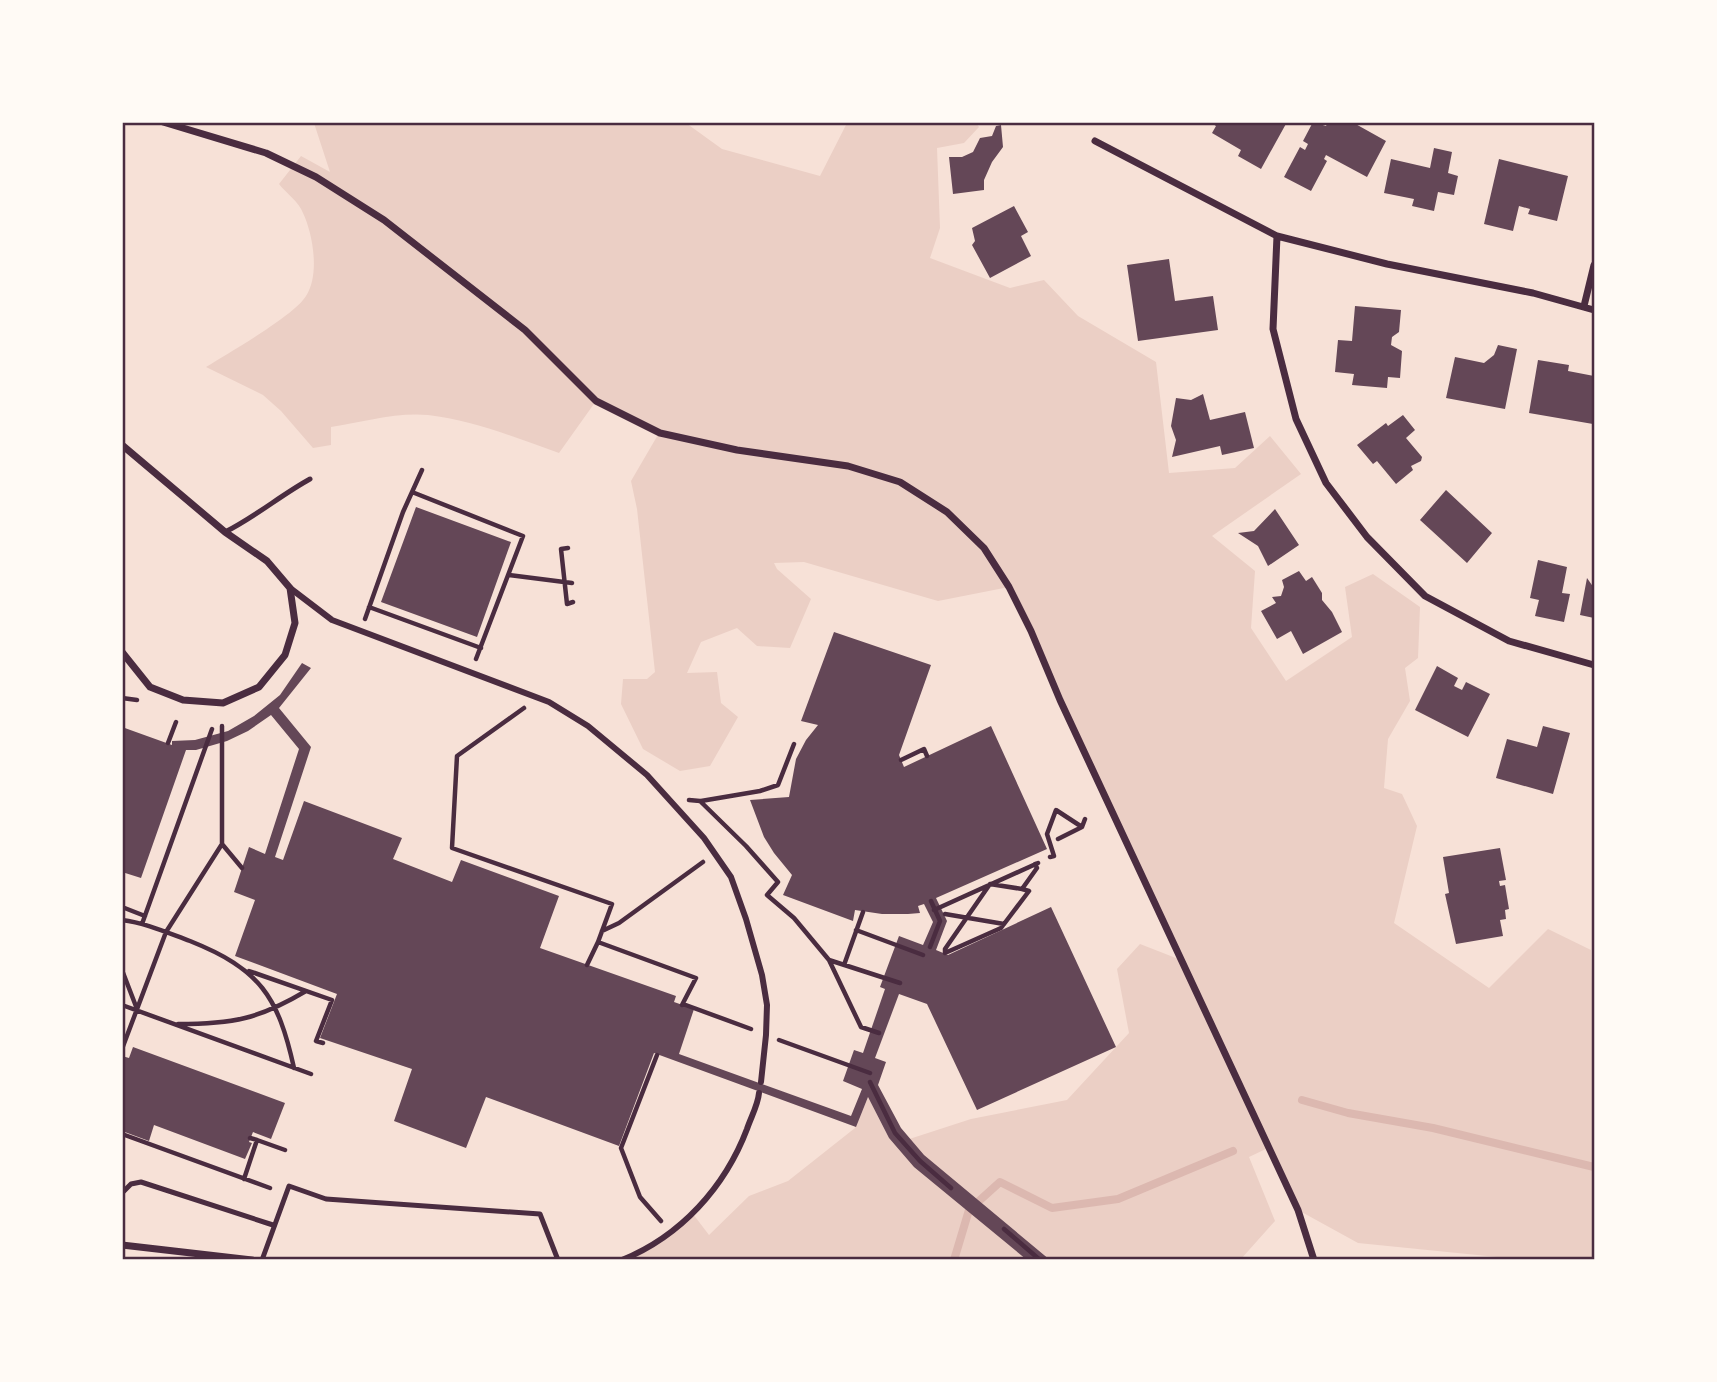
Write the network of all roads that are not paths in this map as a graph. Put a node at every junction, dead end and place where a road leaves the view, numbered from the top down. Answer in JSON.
{"nodes":[{"id":1,"x":163,"y":122,"type":"edge"},
{"id":2,"x":1095,"y":141,"type":"dead end"},
{"id":3,"x":1277,"y":236,"type":"junction"},
{"id":4,"x":1594,"y":265,"type":"edge"},
{"id":5,"x":1584,"y":306,"type":"junction"},
{"id":6,"x":1594,"y":310,"type":"edge"},
{"id":7,"x":122,"y":444,"type":"edge"},
{"id":8,"x":310,"y":479,"type":"dead end"},
{"id":9,"x":225,"y":532,"type":"junction"},
{"id":10,"x":290,"y":588,"type":"junction"},
{"id":11,"x":122,"y":652,"type":"edge"},
{"id":12,"x":1594,"y":665,"type":"edge"},
{"id":13,"x":761,"y":1082,"type":"dead end"},
{"id":14,"x":759,"y":1093,"type":"dead end"},
{"id":15,"x":122,"y":1193,"type":"edge"},
{"id":16,"x":273,"y":1225,"type":"junction"},
{"id":17,"x":122,"y":1245,"type":"edge"},
{"id":18,"x":252,"y":1259,"type":"edge"},
{"id":19,"x":262,"y":1259,"type":"edge"},
{"id":20,"x":558,"y":1259,"type":"edge"},
{"id":21,"x":622,"y":1259,"type":"edge"},
{"id":22,"x":1314,"y":1259,"type":"edge"}],
"edges":[{"from":1,"to":22,"type":"street"},
{"from":2,"to":3,"type":"street"},
{"from":3,"to":5,"type":"street"},
{"from":3,"to":12,"type":"street"},
{"from":4,"to":5,"type":"street"},
{"from":5,"to":6,"type":"street"},
{"from":7,"to":9,"type":"street"},
{"from":8,"to":9,"type":"lane"},
{"from":9,"to":10,"type":"street"},
{"from":10,"to":11,"type":"street"},
{"from":10,"to":13,"type":"street"},
{"from":14,"to":21,"type":"street"},
{"from":15,"to":16,"type":"lane"},
{"from":16,"to":19,"type":"lane"},
{"from":16,"to":20,"type":"lane"},
{"from":17,"to":18,"type":"street"}]}
